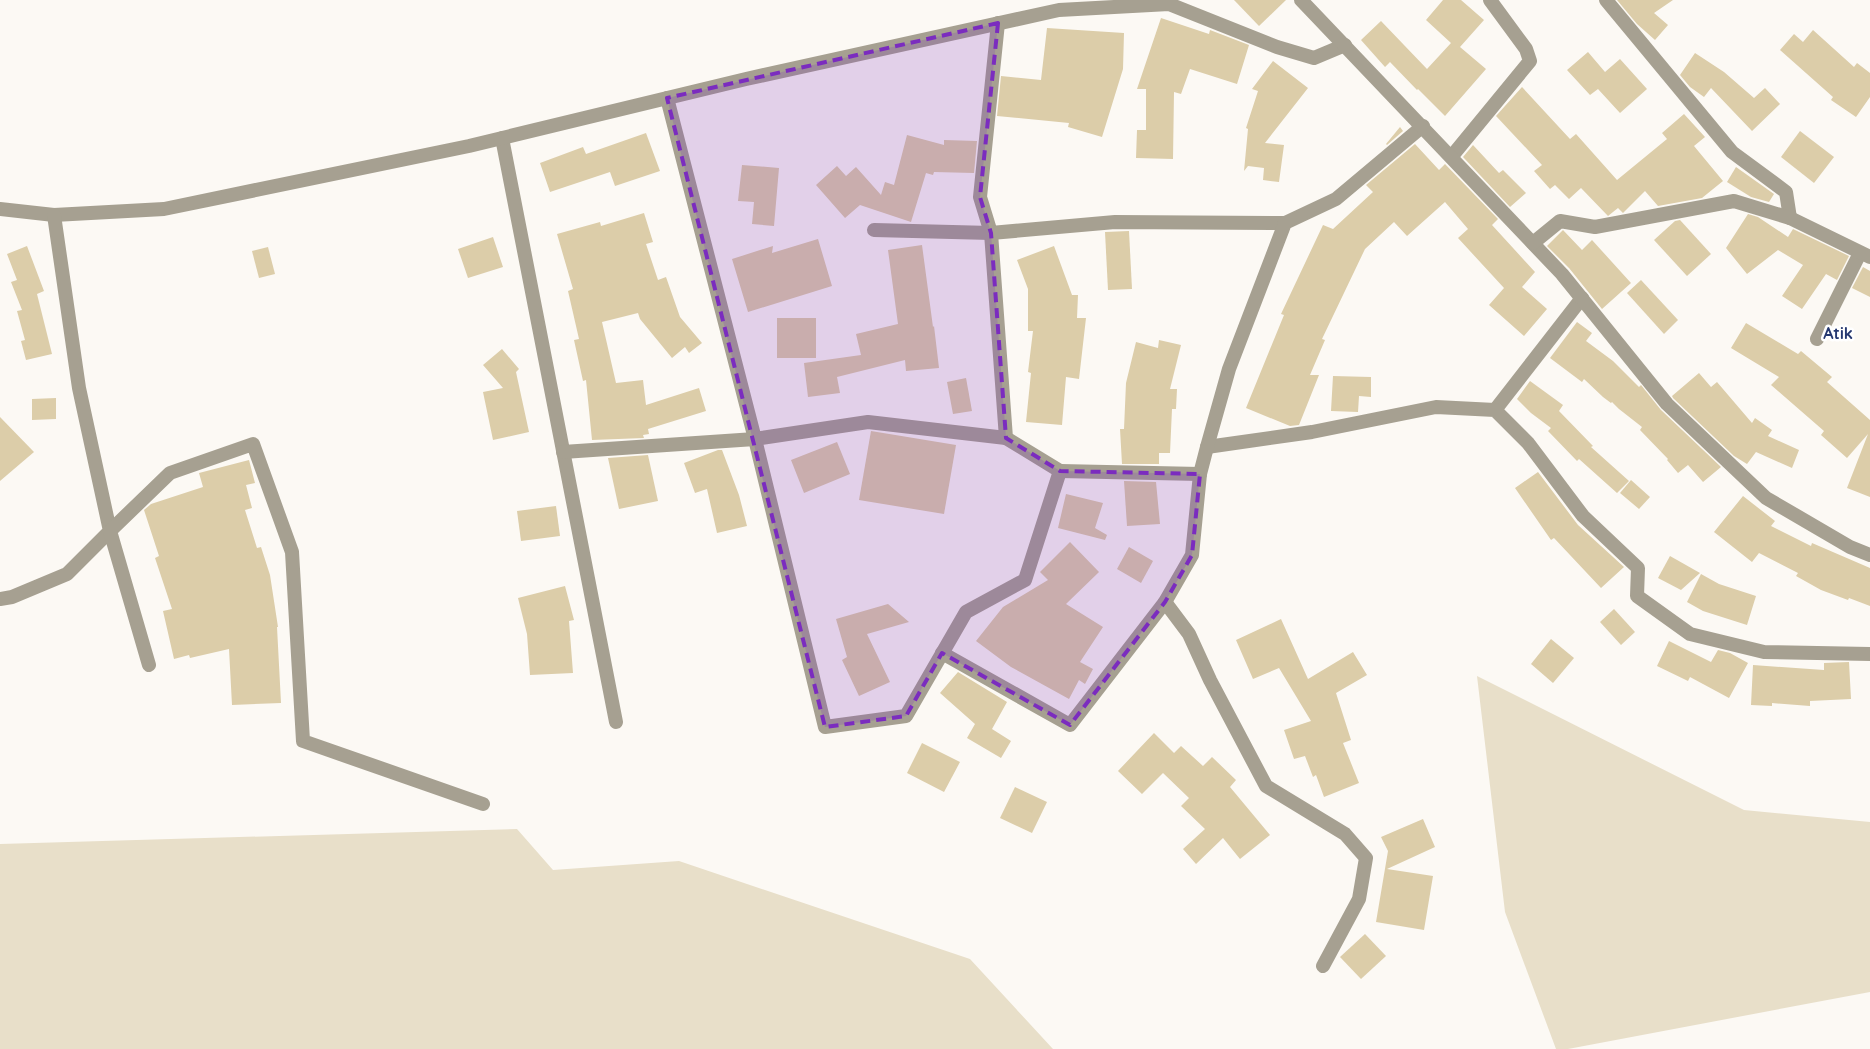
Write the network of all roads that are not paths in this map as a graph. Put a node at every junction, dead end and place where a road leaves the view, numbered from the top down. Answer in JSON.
{"nodes":[{"id":1,"x":1301,"y":0,"type":"edge"},
{"id":2,"x":1490,"y":0,"type":"edge"},
{"id":3,"x":1606,"y":0,"type":"edge"},
{"id":4,"x":1163,"y":2,"type":"edge"},
{"id":5,"x":998,"y":23,"type":"junction"},
{"id":6,"x":1345,"y":45,"type":"junction"},
{"id":7,"x":667,"y":98,"type":"junction"},
{"id":8,"x":1423,"y":126,"type":"junction"},
{"id":9,"x":502,"y":138,"type":"junction"},
{"id":10,"x":1452,"y":156,"type":"junction"},
{"id":11,"x":0,"y":209,"type":"edge"},
{"id":12,"x":54,"y":215,"type":"junction"},
{"id":13,"x":1790,"y":218,"type":"junction"},
{"id":14,"x":1285,"y":222,"type":"junction"},
{"id":15,"x":874,"y":230,"type":"dead end"},
{"id":16,"x":991,"y":233,"type":"junction"},
{"id":17,"x":1533,"y":243,"type":"junction"},
{"id":18,"x":1865,"y":255,"type":"edge"},
{"id":19,"x":1582,"y":298,"type":"junction"},
{"id":20,"x":1816,"y":339,"type":"dead end"},
{"id":21,"x":1495,"y":410,"type":"junction"},
{"id":22,"x":1006,"y":438,"type":"junction"},
{"id":23,"x":755,"y":439,"type":"junction"},
{"id":24,"x":1207,"y":448,"type":"junction"},
{"id":25,"x":563,"y":452,"type":"junction"},
{"id":26,"x":1060,"y":471,"type":"junction"},
{"id":27,"x":1200,"y":474,"type":"junction"},
{"id":28,"x":110,"y":531,"type":"junction"},
{"id":29,"x":1870,"y":555,"type":"edge"},
{"id":30,"x":0,"y":599,"type":"edge"},
{"id":31,"x":1165,"y":602,"type":"junction"},
{"id":32,"x":942,"y":653,"type":"junction"},
{"id":33,"x":1870,"y":654,"type":"edge"},
{"id":34,"x":149,"y":665,"type":"dead end"},
{"id":35,"x":616,"y":722,"type":"dead end"},
{"id":36,"x":483,"y":804,"type":"dead end"},
{"id":37,"x":1323,"y":966,"type":"dead end"}],
"edges":[{"from":1,"to":6,"type":"street"},
{"from":2,"to":10,"type":"street"},
{"from":3,"to":13,"type":"street"},
{"from":4,"to":5,"type":"street"},
{"from":4,"to":6,"type":"street"},
{"from":5,"to":7,"type":"street"},
{"from":5,"to":16,"type":"street"},
{"from":6,"to":8,"type":"street"},
{"from":7,"to":9,"type":"street"},
{"from":7,"to":23,"type":"street"},
{"from":8,"to":10,"type":"street"},
{"from":8,"to":14,"type":"street"},
{"from":9,"to":12,"type":"street"},
{"from":9,"to":25,"type":"street"},
{"from":10,"to":17,"type":"street"},
{"from":11,"to":12,"type":"street"},
{"from":12,"to":28,"type":"street"},
{"from":13,"to":17,"type":"street"},
{"from":13,"to":18,"type":"street"},
{"from":14,"to":16,"type":"street"},
{"from":14,"to":24,"type":"street"},
{"from":15,"to":16,"type":"street"},
{"from":16,"to":22,"type":"street"},
{"from":17,"to":19,"type":"street"},
{"from":18,"to":20,"type":"street"},
{"from":19,"to":21,"type":"street"},
{"from":19,"to":29,"type":"street"},
{"from":21,"to":24,"type":"street"},
{"from":21,"to":33,"type":"street"},
{"from":22,"to":23,"type":"street"},
{"from":22,"to":26,"type":"street"},
{"from":23,"to":25,"type":"street"},
{"from":23,"to":32,"type":"street"},
{"from":24,"to":27,"type":"street"},
{"from":25,"to":35,"type":"street"},
{"from":26,"to":27,"type":"street"},
{"from":26,"to":32,"type":"street"},
{"from":27,"to":31,"type":"street"},
{"from":28,"to":30,"type":"street"},
{"from":28,"to":34,"type":"street"},
{"from":28,"to":36,"type":"street"},
{"from":31,"to":32,"type":"street"},
{"from":31,"to":37,"type":"street"}]}
